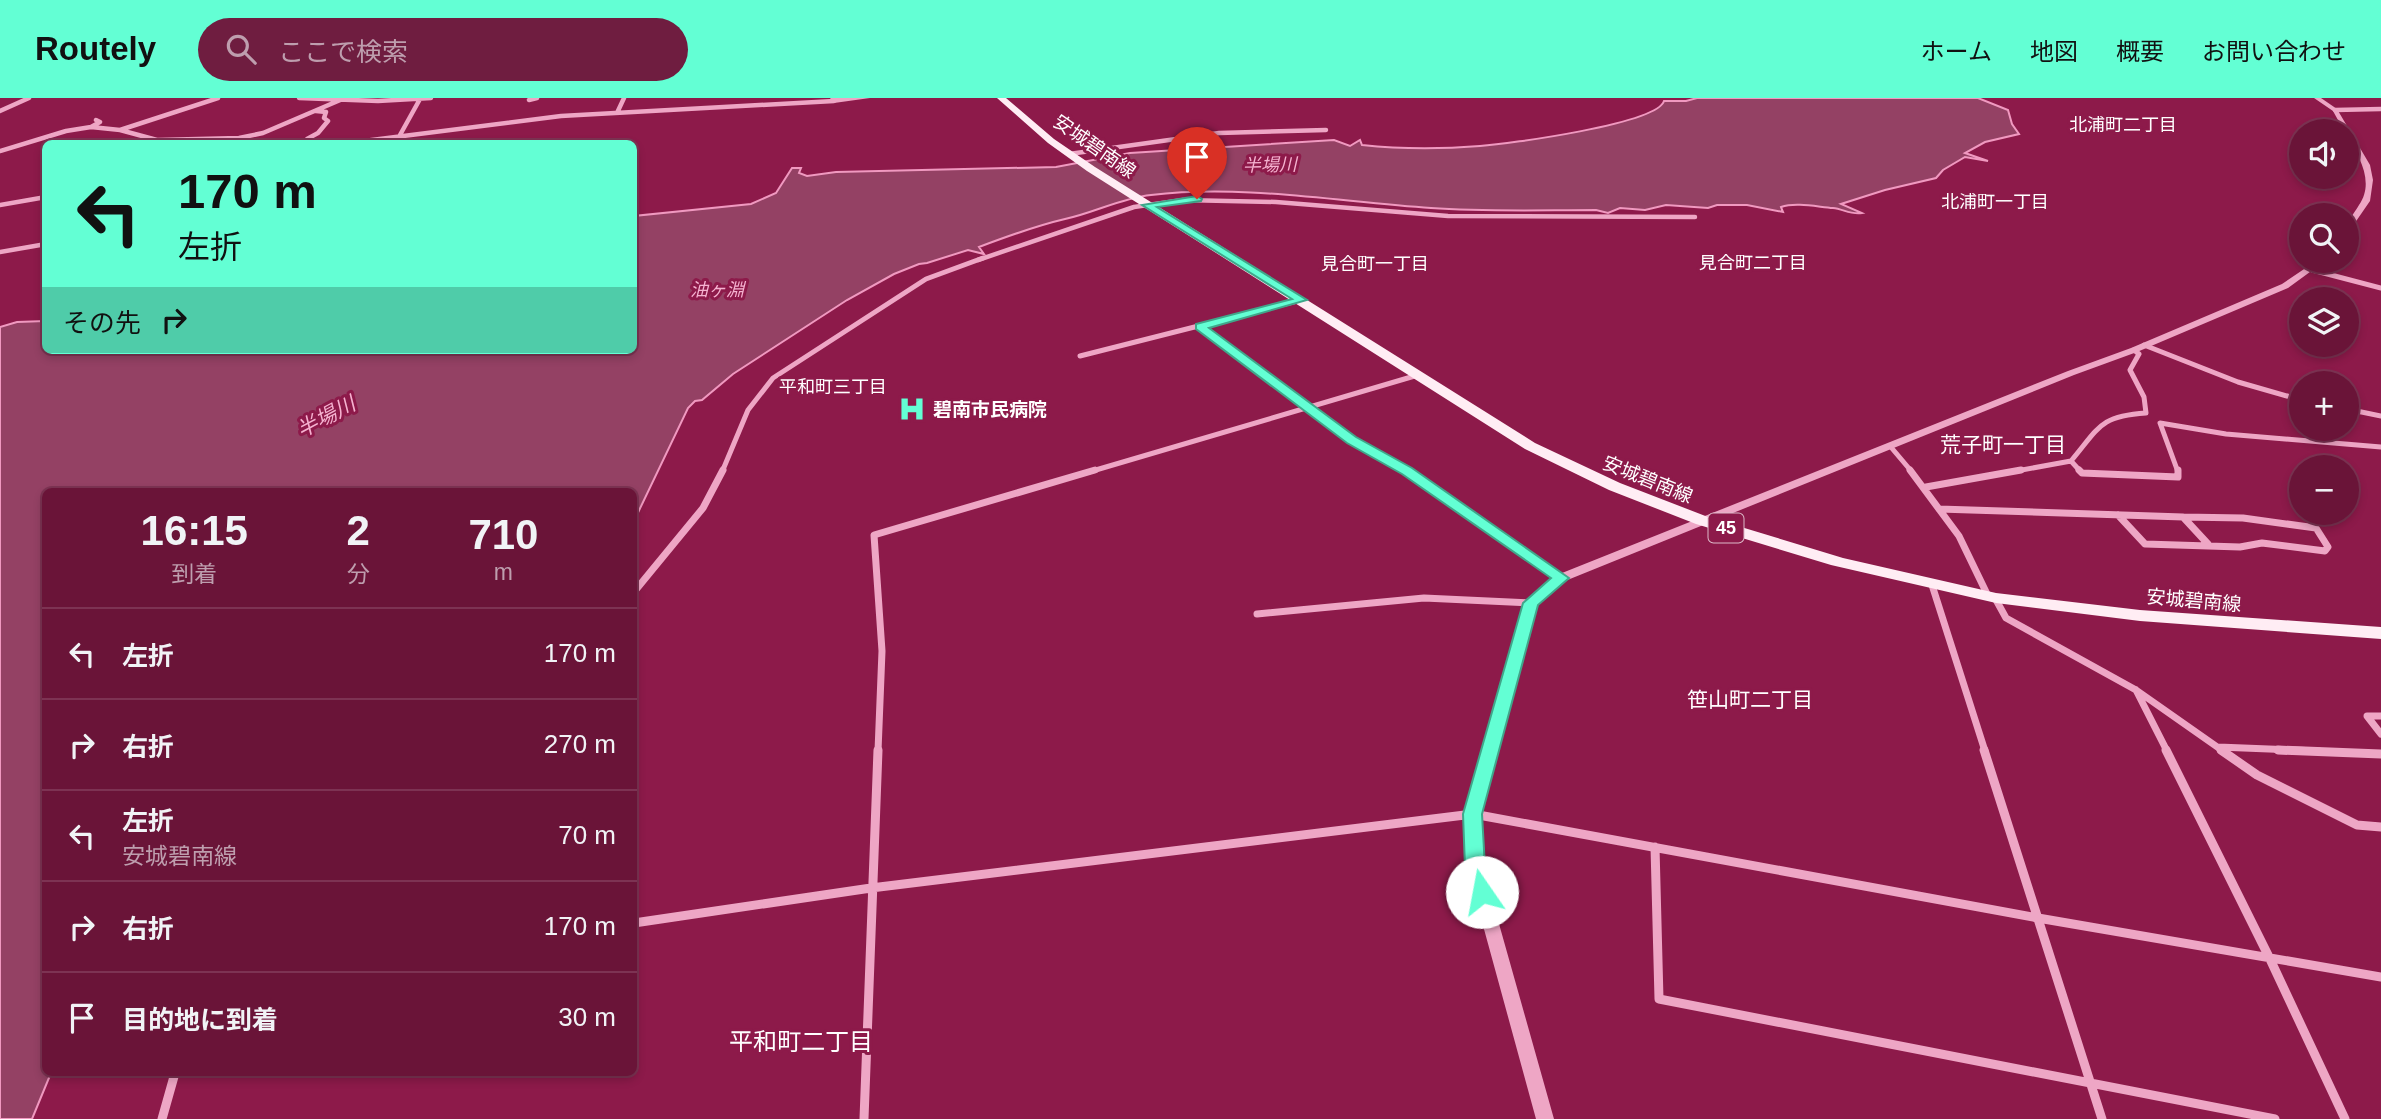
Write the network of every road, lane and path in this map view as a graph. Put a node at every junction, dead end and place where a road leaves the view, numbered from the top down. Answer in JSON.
{"nodes":[{"id":1,"x":29,"y":98,"type":"edge"},
{"id":2,"x":218,"y":98,"type":"edge"},
{"id":3,"x":299,"y":98,"type":"edge"},
{"id":4,"x":431,"y":98,"type":"edge"},
{"id":5,"x":537,"y":98,"type":"edge"},
{"id":6,"x":624,"y":98,"type":"edge"},
{"id":7,"x":867,"y":98,"type":"edge"},
{"id":8,"x":1001,"y":98,"type":"edge"},
{"id":9,"x":2317,"y":98,"type":"edge"},
{"id":10,"x":343,"y":99,"type":"edge"},
{"id":11,"x":413,"y":99,"type":"edge"},
{"id":12,"x":420,"y":99,"type":"edge"},
{"id":13,"x":529,"y":100,"type":"dead end"},
{"id":14,"x":834,"y":100,"type":"edge"},
{"id":15,"x":2381,"y":109,"type":"edge"},
{"id":16,"x":0,"y":110,"type":"edge"},
{"id":17,"x":2335,"y":110,"type":"junction"},
{"id":18,"x":315,"y":111,"type":"junction"},
{"id":19,"x":617,"y":113,"type":"junction"},
{"id":20,"x":96,"y":120,"type":"dead end"},
{"id":21,"x":91,"y":127,"type":"junction"},
{"id":22,"x":120,"y":130,"type":"junction"},
{"id":23,"x":1326,"y":130,"type":"dead end"},
{"id":24,"x":400,"y":135,"type":"junction"},
{"id":25,"x":148,"y":140,"type":"edge"},
{"id":26,"x":192,"y":140,"type":"edge"},
{"id":27,"x":307,"y":140,"type":"edge"},
{"id":28,"x":367,"y":140,"type":"edge"},
{"id":29,"x":0,"y":151,"type":"edge"},
{"id":30,"x":1069,"y":154,"type":"junction"},
{"id":31,"x":42,"y":198,"type":"edge"},
{"id":32,"x":1145,"y":204,"type":"junction"},
{"id":33,"x":0,"y":205,"type":"edge"},
{"id":34,"x":2359,"y":211,"type":"edge"},
{"id":35,"x":1695,"y":217,"type":"dead end"},
{"id":36,"x":42,"y":245,"type":"edge"},
{"id":37,"x":0,"y":253,"type":"edge"},
{"id":38,"x":2307,"y":273,"type":"edge"},
{"id":39,"x":2324,"y":273,"type":"edge"},
{"id":40,"x":2381,"y":288,"type":"edge"},
{"id":41,"x":1301,"y":300,"type":"junction"},
{"id":42,"x":1200,"y":326,"type":"junction"},
{"id":43,"x":2144,"y":345,"type":"junction"},
{"id":44,"x":2134,"y":350,"type":"junction"},
{"id":45,"x":1080,"y":356,"type":"dead end"},
{"id":46,"x":1418,"y":374,"type":"junction"},
{"id":47,"x":2289,"y":397,"type":"edge"},
{"id":48,"x":1309,"y":407,"type":"junction"},
{"id":49,"x":2359,"y":411,"type":"edge"},
{"id":50,"x":2381,"y":416,"type":"edge"},
{"id":51,"x":1890,"y":446,"type":"junction"},
{"id":52,"x":2381,"y":447,"type":"edge"},
{"id":53,"x":2071,"y":461,"type":"junction"},
{"id":54,"x":1926,"y":487,"type":"junction"},
{"id":55,"x":1939,"y":509,"type":"junction"},
{"id":56,"x":2118,"y":515,"type":"junction"},
{"id":57,"x":2183,"y":517,"type":"junction"},
{"id":58,"x":1704,"y":522,"type":"junction"},
{"id":59,"x":2208,"y":544,"type":"junction"},
{"id":60,"x":1561,"y":578,"type":"junction"},
{"id":61,"x":1932,"y":585,"type":"junction"},
{"id":62,"x":637,"y":589,"type":"edge"},
{"id":63,"x":1992,"y":597,"type":"junction"},
{"id":64,"x":1531,"y":603,"type":"junction"},
{"id":65,"x":1257,"y":614,"type":"dead end"},
{"id":66,"x":2381,"y":634,"type":"edge"},
{"id":67,"x":2136,"y":690,"type":"junction"},
{"id":68,"x":2381,"y":716,"type":"edge"},
{"id":69,"x":2381,"y":734,"type":"edge"},
{"id":70,"x":2218,"y":747,"type":"junction"},
{"id":71,"x":2381,"y":754,"type":"edge"},
{"id":72,"x":1473,"y":814,"type":"junction"},
{"id":73,"x":2381,"y":827,"type":"edge"},
{"id":74,"x":1655,"y":847,"type":"junction"},
{"id":75,"x":871,"y":888,"type":"junction"},
{"id":76,"x":2038,"y":918,"type":"junction"},
{"id":77,"x":637,"y":923,"type":"edge"},
{"id":78,"x":2270,"y":959,"type":"junction"},
{"id":79,"x":2381,"y":977,"type":"edge"},
{"id":80,"x":174,"y":1076,"type":"edge"},
{"id":81,"x":2090,"y":1081,"type":"junction"},
{"id":82,"x":162,"y":1119,"type":"edge"},
{"id":83,"x":864,"y":1119,"type":"edge"},
{"id":84,"x":1545,"y":1119,"type":"edge"},
{"id":85,"x":2102,"y":1119,"type":"edge"},
{"id":86,"x":2275,"y":1119,"type":"edge"},
{"id":87,"x":2345,"y":1119,"type":"edge"}],
"edges":[{"from":1,"to":16,"type":"street"},
{"from":2,"to":22,"type":"street"},
{"from":3,"to":10,"type":"street"},
{"from":4,"to":12,"type":"street"},
{"from":5,"to":13,"type":"street"},
{"from":6,"to":19,"type":"street"},
{"from":7,"to":14,"type":"street"},
{"from":8,"to":30,"type":"main road","name":"安城碧南線","number":"45"},
{"from":9,"to":17,"type":"street"},
{"from":10,"to":11,"type":"street"},
{"from":10,"to":18,"type":"street"},
{"from":11,"to":12,"type":"street"},
{"from":12,"to":24,"type":"street"},
{"from":14,"to":19,"type":"street"},
{"from":15,"to":17,"type":"street"},
{"from":17,"to":34,"type":"street"},
{"from":18,"to":26,"type":"street"},
{"from":18,"to":27,"type":"street"},
{"from":19,"to":24,"type":"street"},
{"from":20,"to":21,"type":"street"},
{"from":21,"to":22,"type":"street"},
{"from":21,"to":29,"type":"street"},
{"from":22,"to":25,"type":"street"},
{"from":23,"to":30,"type":"street"},
{"from":24,"to":28,"type":"street"},
{"from":30,"to":32,"type":"main road","name":"安城碧南線","number":"45"},
{"from":31,"to":33,"type":"street"},
{"from":32,"to":35,"type":"street"},
{"from":32,"to":41,"type":"main road","name":"安城碧南線","number":"45"},
{"from":32,"to":62,"type":"street"},
{"from":36,"to":37,"type":"street"},
{"from":38,"to":43,"type":"street"},
{"from":39,"to":40,"type":"street"},
{"from":41,"to":42,"type":"street"},
{"from":41,"to":46,"type":"main road","name":"安城碧南線","number":"45"},
{"from":42,"to":45,"type":"street"},
{"from":42,"to":48,"type":"street"},
{"from":43,"to":44,"type":"street"},
{"from":43,"to":47,"type":"street"},
{"from":44,"to":51,"type":"street"},
{"from":44,"to":53,"type":"street"},
{"from":46,"to":48,"type":"street"},
{"from":46,"to":58,"type":"main road","name":"安城碧南線","number":"45"},
{"from":48,"to":60,"type":"street"},
{"from":48,"to":75,"type":"street"},
{"from":49,"to":50,"type":"street"},
{"from":51,"to":54,"type":"street"},
{"from":51,"to":58,"type":"street"},
{"from":52,"to":53,"type":"street"},
{"from":53,"to":54,"type":"street"},
{"from":54,"to":55,"type":"street"},
{"from":55,"to":56,"type":"street"},
{"from":55,"to":63,"type":"street"},
{"from":56,"to":57,"type":"street"},
{"from":56,"to":59,"type":"street"},
{"from":57,"to":59,"type":"street"},
{"from":57,"to":59,"type":"street"},
{"from":58,"to":60,"type":"street"},
{"from":58,"to":61,"type":"main road","name":"安城碧南線","number":"45"},
{"from":60,"to":64,"type":"street"},
{"from":61,"to":63,"type":"main road","name":"安城碧南線","number":"45"},
{"from":61,"to":76,"type":"street"},
{"from":63,"to":66,"type":"main road","name":"安城碧南線","number":"45"},
{"from":63,"to":67,"type":"street"},
{"from":64,"to":65,"type":"street"},
{"from":64,"to":72,"type":"street"},
{"from":67,"to":70,"type":"street"},
{"from":67,"to":78,"type":"street"},
{"from":68,"to":69,"type":"street"},
{"from":70,"to":71,"type":"street"},
{"from":70,"to":73,"type":"street"},
{"from":72,"to":74,"type":"street"},
{"from":72,"to":75,"type":"street"},
{"from":72,"to":84,"type":"street"},
{"from":74,"to":76,"type":"street"},
{"from":74,"to":81,"type":"street"},
{"from":75,"to":77,"type":"street"},
{"from":75,"to":83,"type":"street"},
{"from":76,"to":78,"type":"street"},
{"from":76,"to":81,"type":"street"},
{"from":78,"to":79,"type":"street"},
{"from":78,"to":87,"type":"street"},
{"from":80,"to":82,"type":"street"},
{"from":81,"to":85,"type":"street"},
{"from":81,"to":86,"type":"street"}]}
